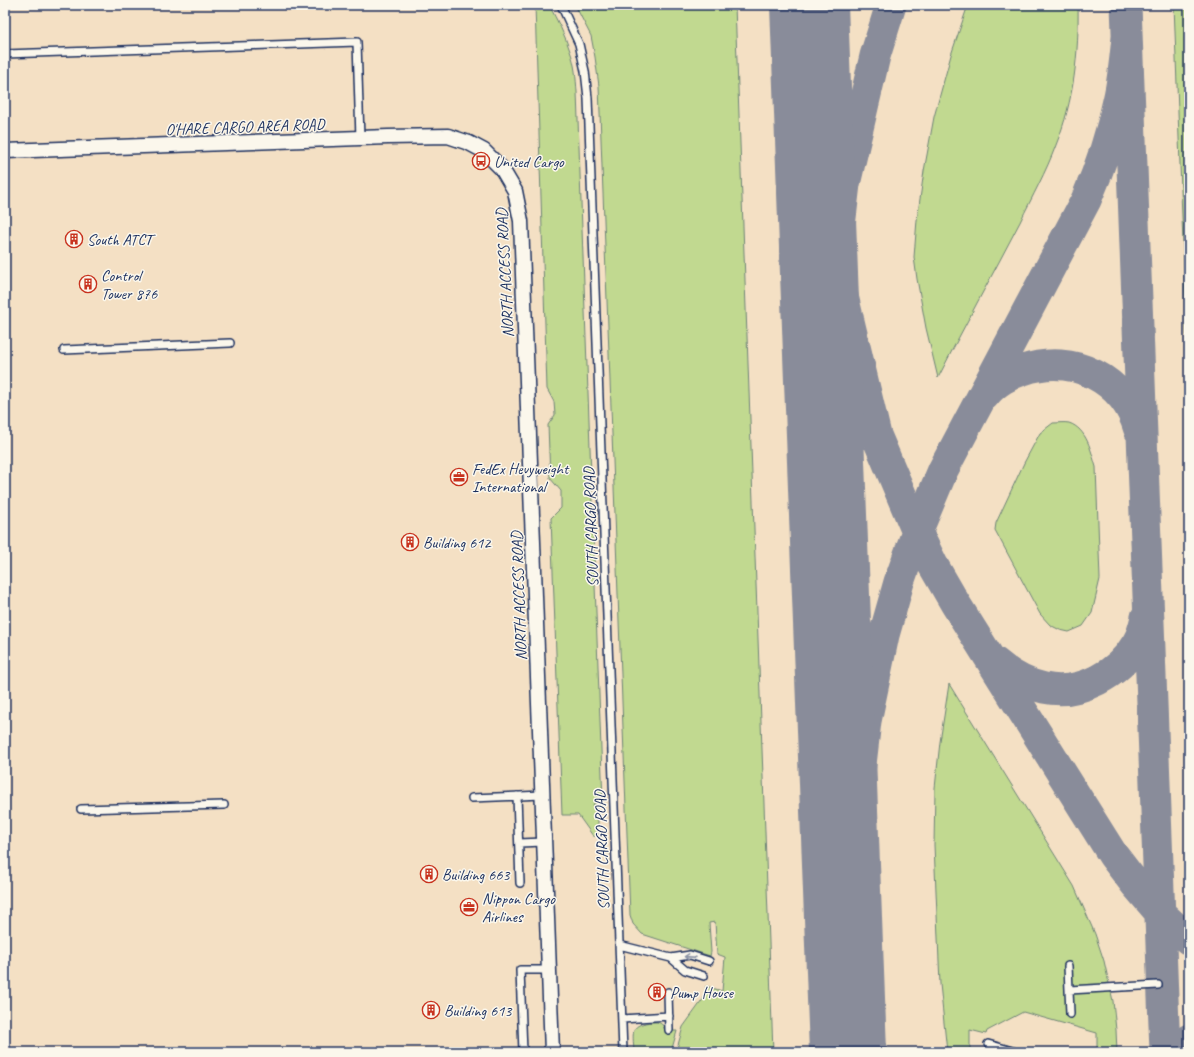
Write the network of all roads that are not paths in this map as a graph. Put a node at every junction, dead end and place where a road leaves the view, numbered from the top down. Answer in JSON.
{"nodes":[{"id":1,"x":561,"y":5,"type":"edge"},
{"id":2,"x":5,"y":54,"type":"edge"},
{"id":3,"x":360,"y":139,"type":"junction"},
{"id":4,"x":5,"y":151,"type":"edge"},
{"id":5,"x":484,"y":151,"type":"joint"},
{"id":6,"x":230,"y":343,"type":"dead end"},
{"id":7,"x":64,"y":350,"type":"dead end"},
{"id":8,"x":542,"y":795,"type":"junction"},
{"id":9,"x":517,"y":796,"type":"junction"},
{"id":10,"x":472,"y":798,"type":"dead end"},
{"id":11,"x":224,"y":805,"type":"dead end"},
{"id":12,"x":81,"y":809,"type":"dead end"},
{"id":13,"x":544,"y":842,"type":"junction"},
{"id":14,"x":519,"y":843,"type":"junction"},
{"id":15,"x":520,"y":883,"type":"dead end"},
{"id":16,"x":619,"y":945,"type":"junction"},
{"id":17,"x":671,"y":958,"type":"junction"},
{"id":18,"x":708,"y":960,"type":"dead end"},
{"id":19,"x":1068,"y":966,"type":"dead end"},
{"id":20,"x":548,"y":970,"type":"junction"},
{"id":21,"x":704,"y":976,"type":"dead end"},
{"id":22,"x":1158,"y":985,"type":"dead end"},
{"id":23,"x":1069,"y":990,"type":"junction"},
{"id":24,"x":668,"y":992,"type":"dead end"},
{"id":25,"x":1070,"y":1014,"type":"dead end"},
{"id":26,"x":669,"y":1016,"type":"junction"},
{"id":27,"x":622,"y":1019,"type":"junction"},
{"id":28,"x":669,"y":1030,"type":"dead end"},
{"id":29,"x":988,"y":1044,"type":"dead end"},
{"id":30,"x":523,"y":1052,"type":"edge"},
{"id":31,"x":552,"y":1052,"type":"edge"},
{"id":32,"x":623,"y":1052,"type":"edge"},
{"id":33,"x":1016,"y":1052,"type":"edge"}],
"edges":[{"from":1,"to":16,"type":"lane","name":"SOUTH CARGO ROAD"},
{"from":2,"to":3,"type":"lane"},
{"from":3,"to":4,"type":"street","name":"O'HARE CARGO AREA ROAD"},
{"from":3,"to":5,"type":"street","name":"O'HARE CARGO AREA ROAD"},
{"from":5,"to":8,"type":"street","name":"NORTH ACCESS ROAD"},
{"from":6,"to":7,"type":"lane"},
{"from":8,"to":9,"type":"lane"},
{"from":8,"to":13,"type":"street","name":"NORTH ACCESS ROAD"},
{"from":9,"to":10,"type":"lane"},
{"from":9,"to":14,"type":"lane"},
{"from":11,"to":12,"type":"lane"},
{"from":13,"to":14,"type":"lane"},
{"from":13,"to":20,"type":"street","name":"NORTH ACCESS ROAD"},
{"from":14,"to":15,"type":"lane"},
{"from":16,"to":17,"type":"lane"},
{"from":16,"to":27,"type":"lane","name":"SOUTH CARGO ROAD"},
{"from":18,"to":17,"type":"lane","one_way":true},
{"from":17,"to":21,"type":"lane"},
{"from":19,"to":23,"type":"lane"},
{"from":20,"to":30,"type":"lane"},
{"from":20,"to":31,"type":"street","name":"NORTH ACCESS ROAD"},
{"from":22,"to":23,"type":"lane"},
{"from":23,"to":25,"type":"lane"},
{"from":24,"to":26,"type":"lane"},
{"from":26,"to":27,"type":"lane"},
{"from":26,"to":28,"type":"lane"},
{"from":27,"to":32,"type":"lane","name":"SOUTH CARGO ROAD"},
{"from":29,"to":33,"type":"lane"}]}
